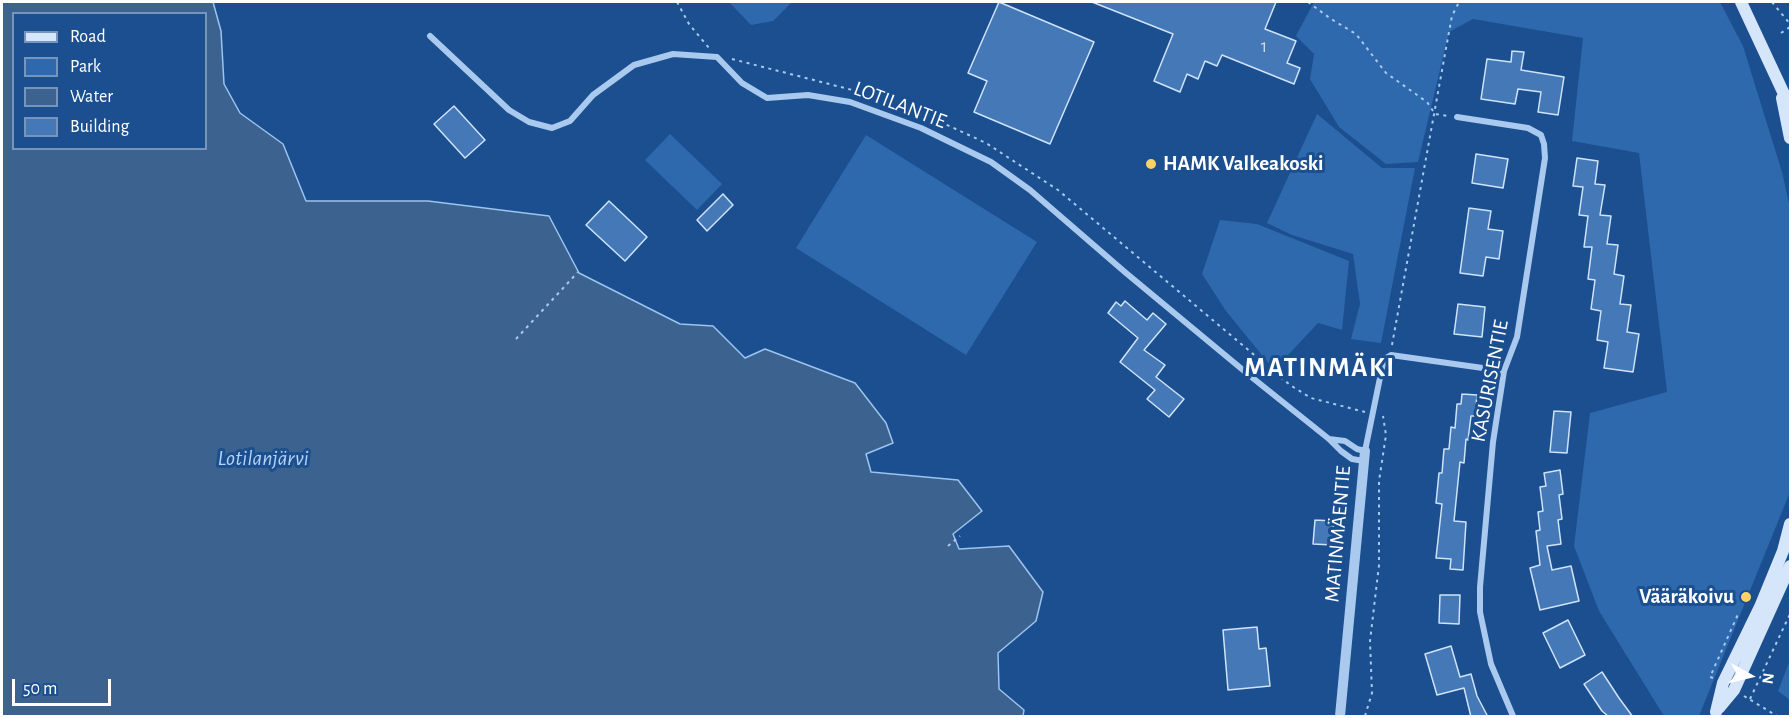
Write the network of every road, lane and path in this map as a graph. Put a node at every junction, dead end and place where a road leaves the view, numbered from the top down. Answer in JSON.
{"nodes":[{"id":1,"x":1308,"y":2,"type":"edge"},
{"id":2,"x":1459,"y":2,"type":"edge"},
{"id":3,"x":1741,"y":2,"type":"edge"},
{"id":4,"x":1772,"y":2,"type":"edge"},
{"id":5,"x":1790,"y":23,"type":"edge"},
{"id":6,"x":1781,"y":33,"type":"dead end"},
{"id":7,"x":430,"y":36,"type":"dead end"},
{"id":8,"x":1780,"y":85,"type":"junction"},
{"id":9,"x":1791,"y":107,"type":"edge"},
{"id":10,"x":1435,"y":114,"type":"junction"},
{"id":11,"x":1457,"y":117,"type":"joint"},
{"id":12,"x":1791,"y":138,"type":"edge"},
{"id":13,"x":578,"y":272,"type":"dead end"},
{"id":14,"x":516,"y":339,"type":"dead end"},
{"id":15,"x":1388,"y":356,"type":"junction"},
{"id":16,"x":1504,"y":371,"type":"junction"},
{"id":17,"x":1383,"y":415,"type":"dead end"},
{"id":18,"x":1329,"y":439,"type":"junction"},
{"id":19,"x":1364,"y":456,"type":"junction"},
{"id":20,"x":1791,"y":524,"type":"edge"},
{"id":21,"x":960,"y":536,"type":"dead end"},
{"id":22,"x":948,"y":546,"type":"dead end"},
{"id":23,"x":1791,"y":566,"type":"edge"},
{"id":24,"x":1791,"y":614,"type":"edge"},
{"id":25,"x":1734,"y":690,"type":"junction"},
{"id":26,"x":1750,"y":699,"type":"junction"},
{"id":27,"x":1715,"y":714,"type":"edge"},
{"id":28,"x":1340,"y":717,"type":"edge"},
{"id":29,"x":1365,"y":717,"type":"edge"},
{"id":30,"x":1514,"y":717,"type":"edge"},
{"id":31,"x":1777,"y":717,"type":"edge"}],
"edges":[{"from":1,"to":10,"type":"path"},
{"from":2,"to":10,"type":"path"},
{"from":3,"to":8,"type":"main road"},
{"from":4,"to":5,"type":"path"},
{"from":5,"to":6,"type":"path"},
{"from":7,"to":18,"type":"street","name":"LOTILANTIE"},
{"from":8,"to":9,"type":"main road"},
{"from":8,"to":12,"type":"main road"},
{"from":10,"to":11,"type":"path"},
{"from":10,"to":15,"type":"path"},
{"from":11,"to":16,"type":"street","name":"KASURISENTIE"},
{"from":13,"to":14,"type":"path"},
{"from":15,"to":16,"type":"street"},
{"from":15,"to":19,"type":"street","name":"MATINMÄENTIE"},
{"from":16,"to":30,"type":"street","name":"KASURISENTIE"},
{"from":17,"to":29,"type":"path"},
{"from":18,"to":19,"type":"street","name":"LOTILANTIE"},
{"from":18,"to":19,"type":"street","name":"LOTILANTIE"},
{"from":19,"to":28,"type":"street","name":"MATINMÄENTIE"},
{"from":20,"to":27,"type":"main road"},
{"from":21,"to":22,"type":"path"},
{"from":23,"to":25,"type":"main road"},
{"from":24,"to":26,"type":"path"},
{"from":25,"to":26,"type":"path"},
{"from":25,"to":27,"type":"main road"},
{"from":26,"to":31,"type":"path"}]}
